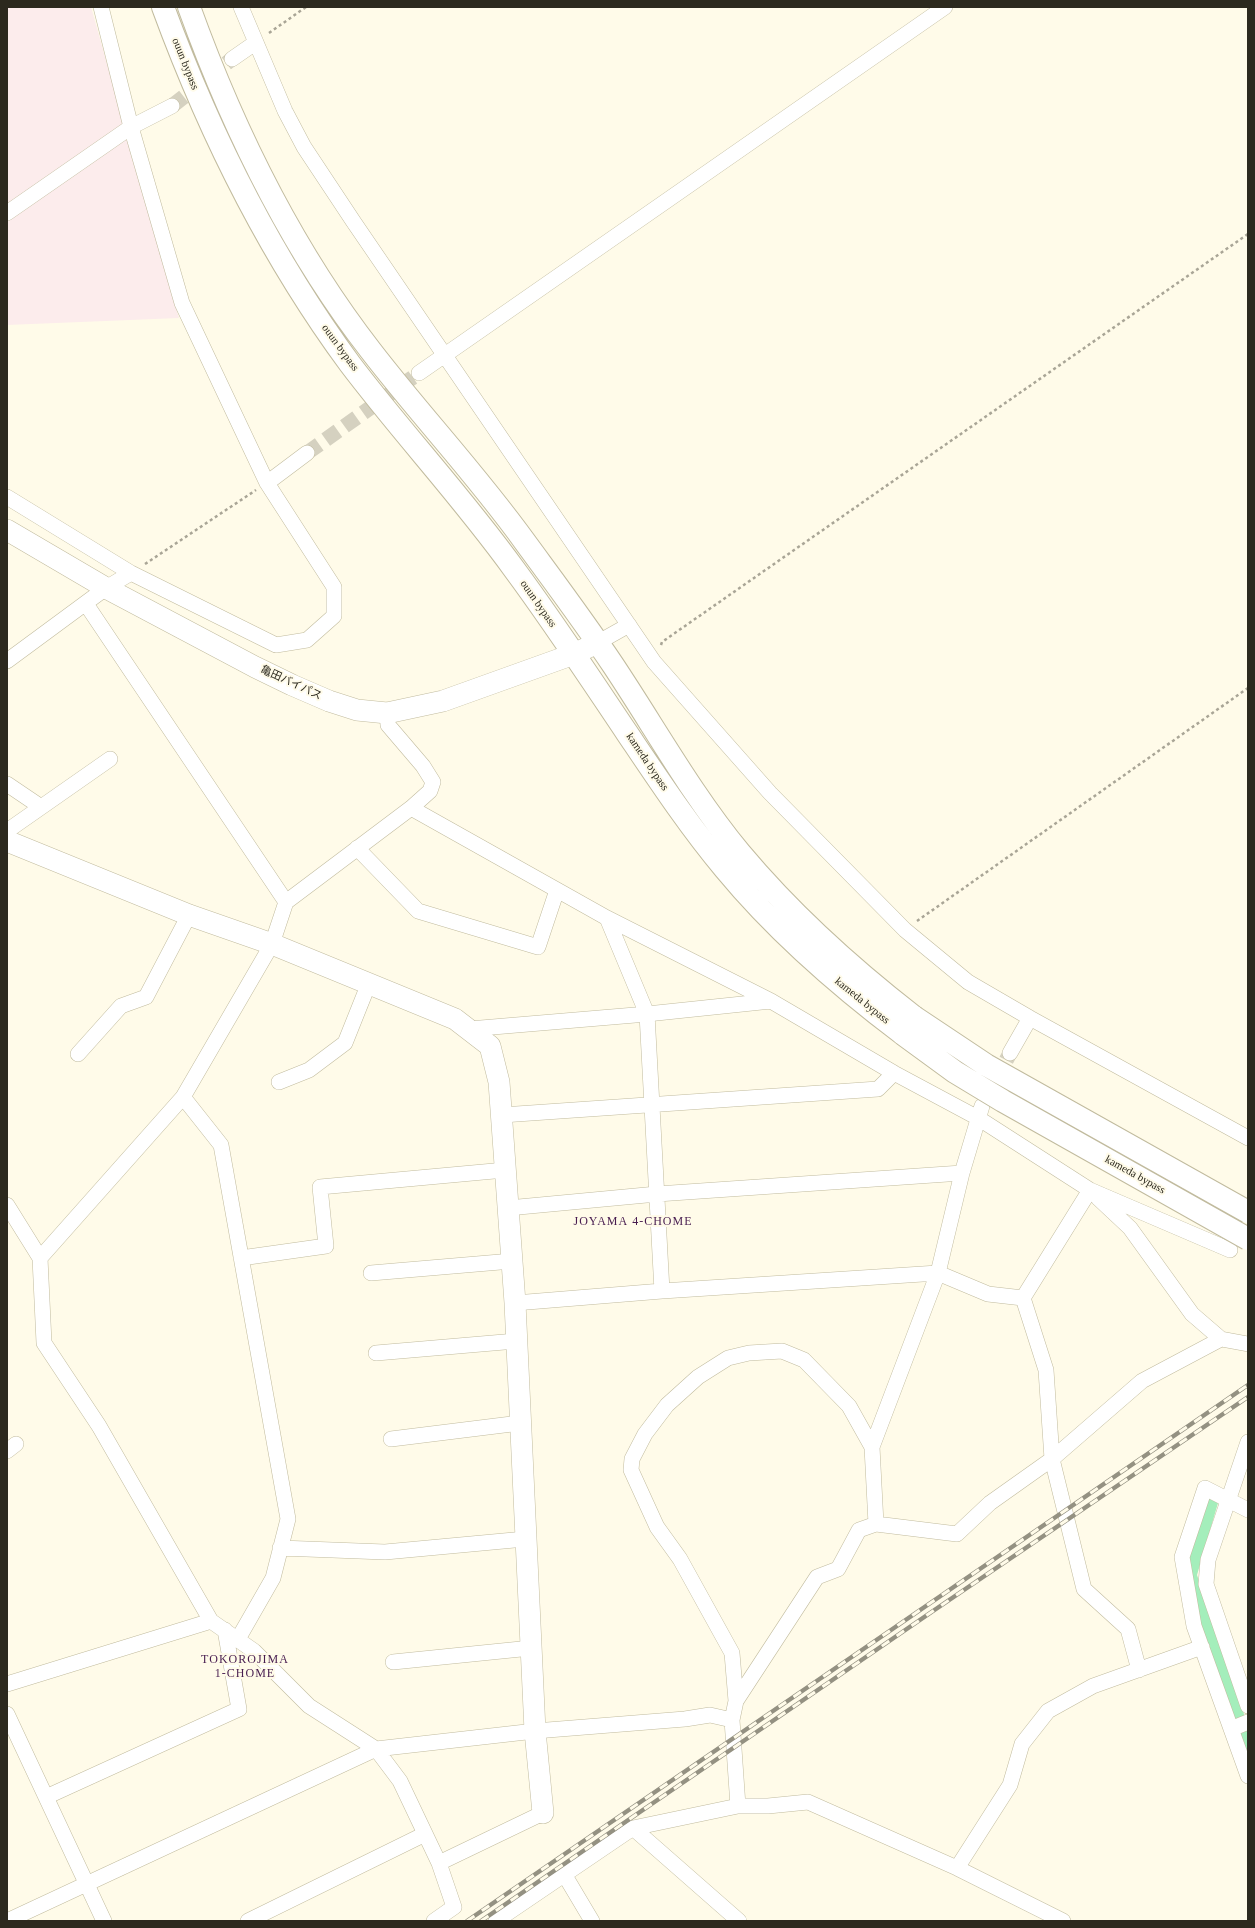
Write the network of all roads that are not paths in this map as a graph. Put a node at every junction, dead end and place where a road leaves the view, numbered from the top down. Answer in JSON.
{"nodes":[{"id":1,"x":101,"y":7,"type":"edge"},
{"id":2,"x":163,"y":7,"type":"edge"},
{"id":3,"x":189,"y":7,"type":"edge"},
{"id":4,"x":241,"y":7,"type":"edge"},
{"id":5,"x":945,"y":7,"type":"edge"},
{"id":6,"x":255,"y":42,"type":"junction"},
{"id":7,"x":232,"y":59,"type":"tunnel mouth"},
{"id":8,"x":172,"y":106,"type":"tunnel mouth"},
{"id":9,"x":131,"y":127,"type":"junction"},
{"id":10,"x":7,"y":213,"type":"edge"},
{"id":11,"x":444,"y":356,"type":"junction"},
{"id":12,"x":419,"y":374,"type":"tunnel mouth"},
{"id":13,"x":307,"y":453,"type":"tunnel mouth"},
{"id":14,"x":266,"y":483,"type":"junction"},
{"id":15,"x":7,"y":496,"type":"edge"},
{"id":16,"x":7,"y":530,"type":"edge"},
{"id":17,"x":131,"y":574,"type":"junction"},
{"id":18,"x":106,"y":588,"type":"junction"},
{"id":19,"x":86,"y":604,"type":"junction"},
{"id":20,"x":629,"y":625,"type":"junction"},
{"id":21,"x":597,"y":643,"type":"junction"},
{"id":22,"x":574,"y":654,"type":"junction"},
{"id":23,"x":7,"y":661,"type":"edge"},
{"id":24,"x":387,"y":712,"type":"junction"},
{"id":25,"x":110,"y":759,"type":"dead end"},
{"id":26,"x":7,"y":784,"type":"edge"},
{"id":27,"x":41,"y":808,"type":"junction"},
{"id":28,"x":411,"y":808,"type":"junction"},
{"id":29,"x":7,"y":831,"type":"edge"},
{"id":30,"x":7,"y":841,"type":"edge"},
{"id":31,"x":358,"y":848,"type":"junction"},
{"id":32,"x":557,"y":890,"type":"junction"},
{"id":33,"x":286,"y":902,"type":"junction"},
{"id":34,"x":189,"y":915,"type":"junction"},
{"id":35,"x":606,"y":918,"type":"junction"},
{"id":36,"x":272,"y":944,"type":"junction"},
{"id":37,"x":369,"y":983,"type":"junction"},
{"id":38,"x":771,"y":1001,"type":"junction"},
{"id":39,"x":647,"y":1014,"type":"junction"},
{"id":40,"x":1030,"y":1018,"type":"junction"},
{"id":41,"x":909,"y":1025,"type":"junction"},
{"id":42,"x":469,"y":1029,"type":"junction"},
{"id":43,"x":78,"y":1054,"type":"dead end"},
{"id":44,"x":1010,"y":1054,"type":"tunnel mouth"},
{"id":45,"x":894,"y":1073,"type":"junction"},
{"id":46,"x":279,"y":1082,"type":"dead end"},
{"id":47,"x":183,"y":1097,"type":"junction"},
{"id":48,"x":652,"y":1105,"type":"junction"},
{"id":49,"x":980,"y":1112,"type":"junction"},
{"id":50,"x":502,"y":1115,"type":"junction"},
{"id":51,"x":1248,"y":1138,"type":"edge"},
{"id":52,"x":505,"y":1170,"type":"junction"},
{"id":53,"x":962,"y":1173,"type":"junction"},
{"id":54,"x":1090,"y":1190,"type":"junction"},
{"id":55,"x":657,"y":1194,"type":"junction"},
{"id":56,"x":7,"y":1205,"type":"edge"},
{"id":57,"x":508,"y":1208,"type":"junction"},
{"id":58,"x":1248,"y":1212,"type":"edge"},
{"id":59,"x":1239,"y":1245,"type":"edge"},
{"id":60,"x":40,"y":1258,"type":"junction"},
{"id":61,"x":241,"y":1258,"type":"junction"},
{"id":62,"x":512,"y":1261,"type":"junction"},
{"id":63,"x":371,"y":1273,"type":"dead end"},
{"id":64,"x":938,"y":1273,"type":"junction"},
{"id":65,"x":662,"y":1291,"type":"junction"},
{"id":66,"x":1023,"y":1298,"type":"junction"},
{"id":67,"x":515,"y":1303,"type":"junction"},
{"id":68,"x":1221,"y":1339,"type":"junction"},
{"id":69,"x":516,"y":1341,"type":"junction"},
{"id":70,"x":1248,"y":1344,"type":"edge"},
{"id":71,"x":376,"y":1354,"type":"dead end"},
{"id":72,"x":520,"y":1423,"type":"junction"},
{"id":73,"x":391,"y":1439,"type":"dead end"},
{"id":74,"x":1248,"y":1442,"type":"edge"},
{"id":75,"x":872,"y":1447,"type":"junction"},
{"id":76,"x":1052,"y":1460,"type":"junction"},
{"id":77,"x":1228,"y":1500,"type":"junction"},
{"id":78,"x":1248,"y":1510,"type":"edge"},
{"id":79,"x":876,"y":1524,"type":"junction"},
{"id":80,"x":525,"y":1539,"type":"junction"},
{"id":81,"x":280,"y":1548,"type":"junction"},
{"id":82,"x":211,"y":1621,"type":"junction"},
{"id":83,"x":225,"y":1630,"type":"junction"},
{"id":84,"x":238,"y":1639,"type":"junction"},
{"id":85,"x":1202,"y":1647,"type":"junction"},
{"id":86,"x":531,"y":1648,"type":"junction"},
{"id":87,"x":393,"y":1662,"type":"dead end"},
{"id":88,"x":1139,"y":1670,"type":"junction"},
{"id":89,"x":7,"y":1684,"type":"edge"},
{"id":90,"x":736,"y":1701,"type":"junction"},
{"id":91,"x":1248,"y":1706,"type":"edge"},
{"id":92,"x":7,"y":1714,"type":"edge"},
{"id":93,"x":732,"y":1720,"type":"junction"},
{"id":94,"x":1248,"y":1722,"type":"edge"},
{"id":95,"x":1231,"y":1729,"type":"junction"},
{"id":96,"x":535,"y":1731,"type":"junction"},
{"id":97,"x":376,"y":1749,"type":"junction"},
{"id":98,"x":1248,"y":1776,"type":"edge"},
{"id":99,"x":46,"y":1797,"type":"junction"},
{"id":100,"x":738,"y":1806,"type":"junction"},
{"id":101,"x":544,"y":1813,"type":"joint"},
{"id":102,"x":633,"y":1828,"type":"junction"},
{"id":103,"x":425,"y":1834,"type":"junction"},
{"id":104,"x":439,"y":1863,"type":"junction"},
{"id":105,"x":957,"y":1868,"type":"junction"},
{"id":106,"x":564,"y":1874,"type":"junction"},
{"id":107,"x":87,"y":1883,"type":"junction"},
{"id":108,"x":7,"y":1920,"type":"edge"},
{"id":109,"x":733,"y":1920,"type":"edge"},
{"id":110,"x":104,"y":1921,"type":"edge"},
{"id":111,"x":248,"y":1921,"type":"edge"},
{"id":112,"x":434,"y":1921,"type":"edge"},
{"id":113,"x":496,"y":1921,"type":"edge"},
{"id":114,"x":592,"y":1921,"type":"edge"},
{"id":115,"x":1063,"y":1921,"type":"edge"}],
"edges":[{"from":1,"to":9,"type":"street"},
{"from":2,"to":22,"type":"highway","name":"ouun bypass"},
{"from":3,"to":21,"type":"highway","name":"ouun bypass"},
{"from":4,"to":6,"type":"street"},
{"from":5,"to":11,"type":"street"},
{"from":6,"to":7,"type":"street"},
{"from":6,"to":11,"type":"street"},
{"from":8,"to":9,"type":"street"},
{"from":9,"to":10,"type":"street"},
{"from":9,"to":14,"type":"street"},
{"from":11,"to":12,"type":"street"},
{"from":11,"to":20,"type":"street"},
{"from":13,"to":14,"type":"street"},
{"from":14,"to":17,"type":"street"},
{"from":15,"to":17,"type":"street"},
{"from":16,"to":18,"type":"street","name":"亀田バイパス"},
{"from":17,"to":18,"type":"street"},
{"from":18,"to":19,"type":"street"},
{"from":18,"to":24,"type":"street","name":"亀田バイパス"},
{"from":19,"to":23,"type":"street"},
{"from":19,"to":33,"type":"street"},
{"from":20,"to":21,"type":"street"},
{"from":20,"to":40,"type":"street"},
{"from":21,"to":22,"type":"street","name":"亀田バイパス"},
{"from":21,"to":41,"type":"highway","name":"kameda bypass"},
{"from":22,"to":24,"type":"street","name":"亀田バイパス"},
{"from":22,"to":41,"type":"highway","name":"kameda bypass"},
{"from":24,"to":28,"type":"street"},
{"from":25,"to":27,"type":"street"},
{"from":26,"to":27,"type":"street"},
{"from":27,"to":29,"type":"street"},
{"from":28,"to":31,"type":"street"},
{"from":28,"to":32,"type":"street"},
{"from":30,"to":34,"type":"street"},
{"from":31,"to":32,"type":"street"},
{"from":31,"to":33,"type":"street"},
{"from":32,"to":35,"type":"street"},
{"from":33,"to":36,"type":"street"},
{"from":34,"to":36,"type":"street"},
{"from":34,"to":43,"type":"street"},
{"from":35,"to":38,"type":"street"},
{"from":35,"to":39,"type":"street"},
{"from":36,"to":37,"type":"street"},
{"from":36,"to":47,"type":"street"},
{"from":37,"to":42,"type":"street"},
{"from":37,"to":46,"type":"street"},
{"from":38,"to":39,"type":"street"},
{"from":38,"to":45,"type":"street"},
{"from":39,"to":42,"type":"street"},
{"from":39,"to":48,"type":"street"},
{"from":40,"to":44,"type":"street"},
{"from":40,"to":51,"type":"street"},
{"from":41,"to":58,"type":"highway","name":"kameda bypass","bridge":true},
{"from":41,"to":59,"type":"highway","name":"kameda bypass","bridge":true},
{"from":42,"to":50,"type":"street"},
{"from":45,"to":48,"type":"street"},
{"from":45,"to":49,"type":"street"},
{"from":47,"to":60,"type":"street"},
{"from":47,"to":61,"type":"street"},
{"from":48,"to":50,"type":"street"},
{"from":48,"to":55,"type":"street"},
{"from":49,"to":53,"type":"street"},
{"from":49,"to":54,"type":"street"},
{"from":50,"to":52,"type":"street"},
{"from":52,"to":57,"type":"street"},
{"from":52,"to":61,"type":"street"},
{"from":53,"to":55,"type":"street"},
{"from":53,"to":64,"type":"street"},
{"from":54,"to":59,"type":"street"},
{"from":54,"to":66,"type":"street"},
{"from":54,"to":68,"type":"street"},
{"from":55,"to":57,"type":"street"},
{"from":55,"to":65,"type":"street"},
{"from":56,"to":60,"type":"street"},
{"from":57,"to":62,"type":"street"},
{"from":60,"to":82,"type":"street"},
{"from":61,"to":81,"type":"street"},
{"from":62,"to":63,"type":"street"},
{"from":62,"to":67,"type":"street"},
{"from":64,"to":65,"type":"street"},
{"from":64,"to":66,"type":"street"},
{"from":64,"to":75,"type":"street"},
{"from":65,"to":67,"type":"street"},
{"from":66,"to":76,"type":"street"},
{"from":67,"to":69,"type":"street"},
{"from":68,"to":70,"type":"street"},
{"from":68,"to":76,"type":"street"},
{"from":69,"to":71,"type":"street"},
{"from":69,"to":72,"type":"street"},
{"from":72,"to":73,"type":"street"},
{"from":72,"to":80,"type":"street"},
{"from":74,"to":77,"type":"street"},
{"from":75,"to":79,"type":"street"},
{"from":75,"to":90,"type":"street"},
{"from":76,"to":79,"type":"street"},
{"from":76,"to":88,"type":"street"},
{"from":77,"to":78,"type":"street"},
{"from":77,"to":85,"type":"street"},
{"from":77,"to":91,"type":"street"},
{"from":79,"to":90,"type":"street"},
{"from":80,"to":81,"type":"street"},
{"from":80,"to":86,"type":"street"},
{"from":81,"to":84,"type":"street"},
{"from":82,"to":83,"type":"street"},
{"from":82,"to":89,"type":"street"},
{"from":83,"to":84,"type":"street"},
{"from":83,"to":99,"type":"street"},
{"from":84,"to":97,"type":"street"},
{"from":85,"to":88,"type":"street"},
{"from":85,"to":95,"type":"street"},
{"from":86,"to":87,"type":"street"},
{"from":86,"to":96,"type":"street"},
{"from":88,"to":105,"type":"street"},
{"from":90,"to":93,"type":"street"},
{"from":92,"to":99,"type":"street"},
{"from":93,"to":96,"type":"street"},
{"from":93,"to":100,"type":"street"},
{"from":94,"to":95,"type":"street"},
{"from":95,"to":98,"type":"street"},
{"from":96,"to":97,"type":"street"},
{"from":96,"to":101,"type":"street"},
{"from":97,"to":103,"type":"street"},
{"from":97,"to":107,"type":"street"},
{"from":99,"to":107,"type":"street"},
{"from":100,"to":102,"type":"street"},
{"from":100,"to":105,"type":"street"},
{"from":101,"to":104,"type":"street"},
{"from":102,"to":106,"type":"street"},
{"from":102,"to":109,"type":"street"},
{"from":103,"to":104,"type":"street"},
{"from":103,"to":111,"type":"street"},
{"from":104,"to":112,"type":"street"},
{"from":105,"to":115,"type":"street"},
{"from":106,"to":113,"type":"street"},
{"from":106,"to":114,"type":"street"},
{"from":107,"to":108,"type":"street"},
{"from":107,"to":110,"type":"street"}]}
